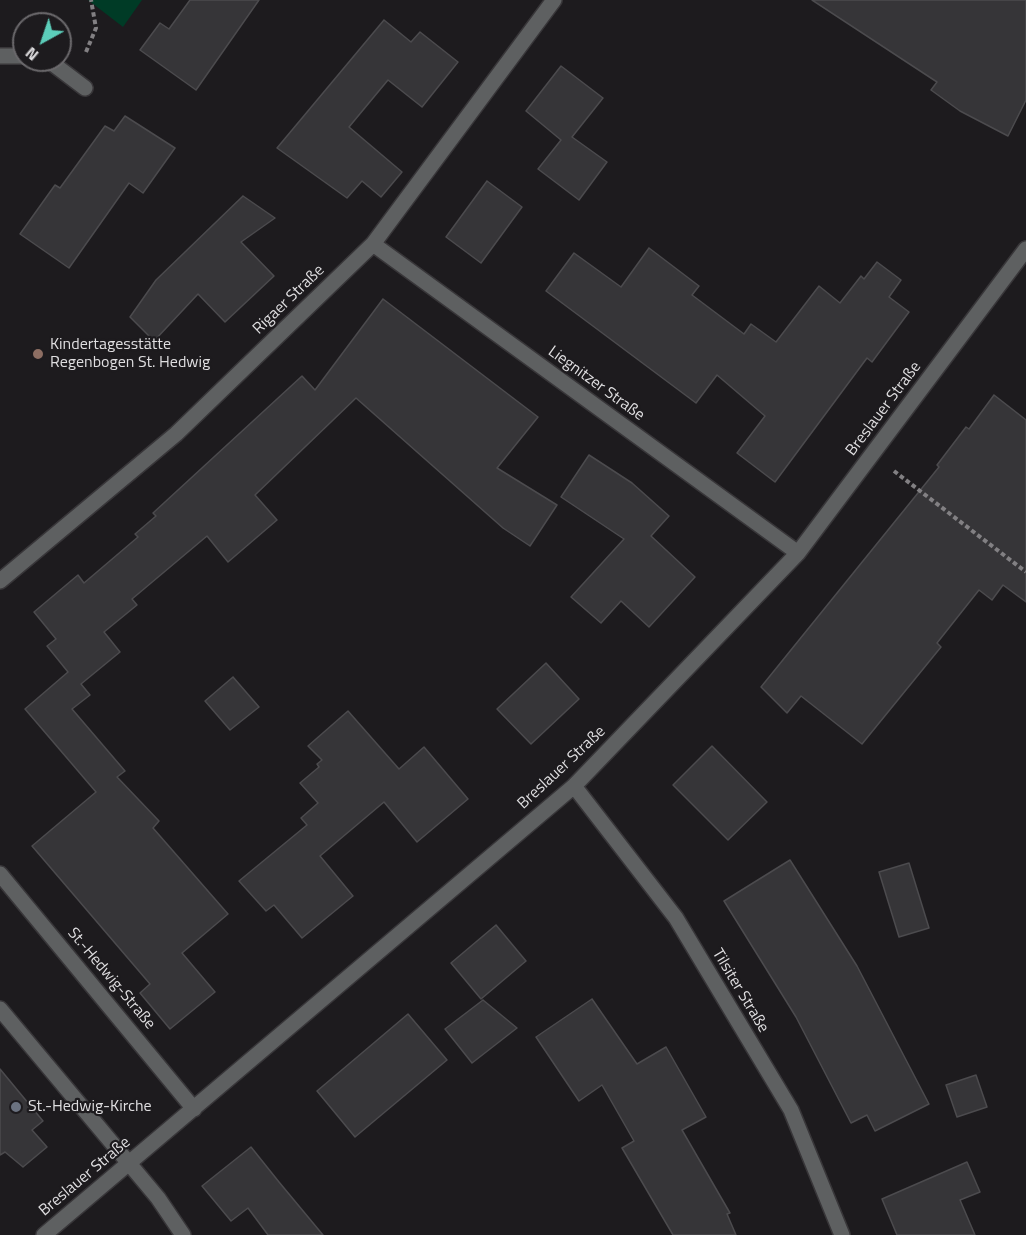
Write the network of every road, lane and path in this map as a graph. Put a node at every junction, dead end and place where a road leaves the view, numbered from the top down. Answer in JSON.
{"nodes":[{"id":1,"x":91,"y":0,"type":"edge"},
{"id":2,"x":554,"y":0,"type":"edge"},
{"id":3,"x":63,"y":72,"type":"edge"},
{"id":4,"x":80,"y":85,"type":"joint"},
{"id":5,"x":373,"y":244,"type":"junction"},
{"id":6,"x":1026,"y":249,"type":"edge"},
{"id":7,"x":872,"y":454,"type":"junction"},
{"id":8,"x":798,"y":553,"type":"junction"},
{"id":9,"x":1026,"y":572,"type":"edge"},
{"id":10,"x":0,"y":581,"type":"edge"},
{"id":11,"x":574,"y":786,"type":"junction"},
{"id":12,"x":0,"y":874,"type":"edge"},
{"id":13,"x":0,"y":1009,"type":"edge"},
{"id":14,"x":194,"y":1109,"type":"junction"},
{"id":15,"x":130,"y":1164,"type":"junction"},
{"id":16,"x":44,"y":1235,"type":"edge"},
{"id":17,"x":183,"y":1235,"type":"edge"},
{"id":18,"x":842,"y":1235,"type":"edge"}],
"edges":[{"from":1,"to":4,"type":"path"},
{"from":2,"to":5,"type":"street","name":"Rigaer Straße"},
{"from":3,"to":4,"type":"street"},
{"from":5,"to":8,"type":"street","name":"Liegnitzer Straße"},
{"from":5,"to":10,"type":"street","name":"Rigaer Straße"},
{"from":6,"to":7,"type":"street","name":"Breslauer Straße"},
{"from":7,"to":8,"type":"street","name":"Breslauer Straße"},
{"from":7,"to":9,"type":"path"},
{"from":8,"to":11,"type":"street","name":"Breslauer Straße"},
{"from":11,"to":14,"type":"street","name":"Breslauer Straße"},
{"from":11,"to":18,"type":"street","name":"Tilsiter Straße"},
{"from":12,"to":14,"type":"street","name":"St.-Hedwig-Straße"},
{"from":13,"to":15,"type":"street"},
{"from":14,"to":15,"type":"street","name":"Breslauer Straße"},
{"from":15,"to":16,"type":"street","name":"Breslauer Straße"},
{"from":15,"to":17,"type":"street"}]}
